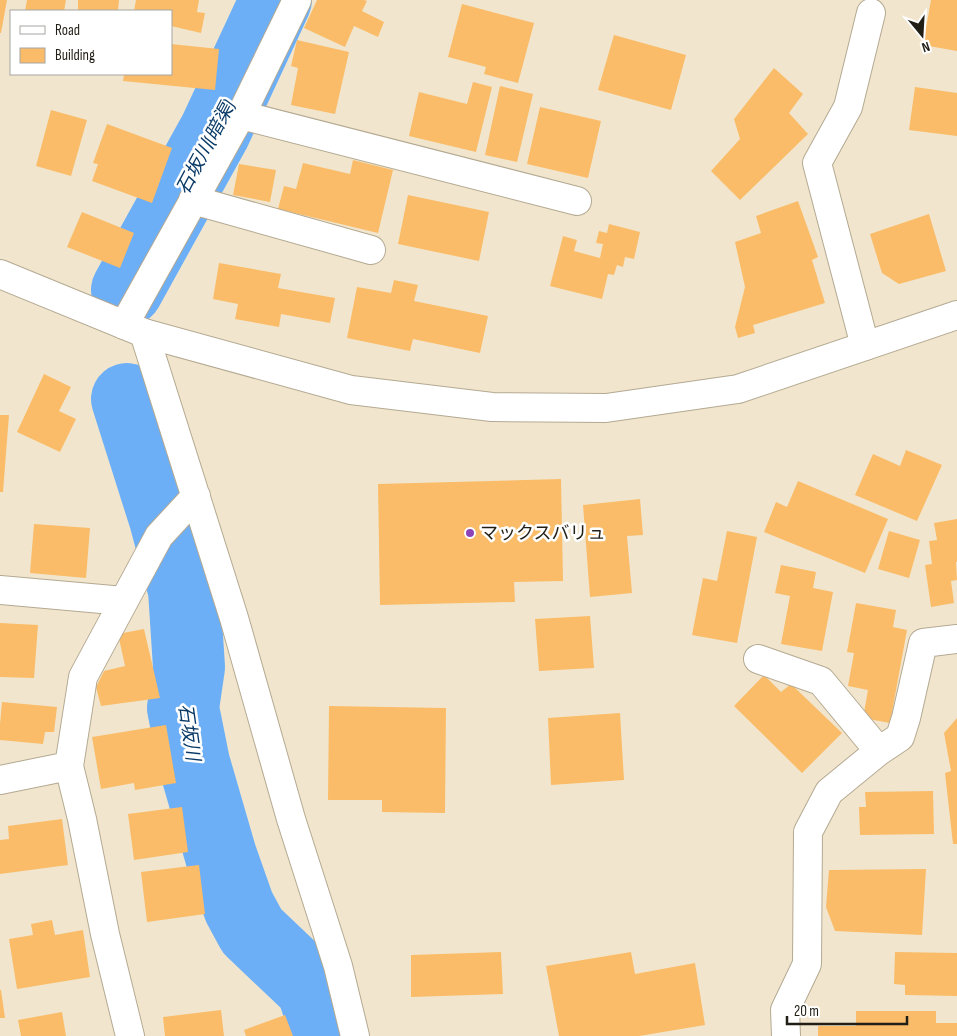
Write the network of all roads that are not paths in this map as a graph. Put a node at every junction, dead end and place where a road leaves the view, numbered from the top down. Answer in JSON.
{"nodes":[{"id":1,"x":297,"y":0,"type":"edge"},
{"id":2,"x":871,"y":13,"type":"dead end"},
{"id":3,"x":241,"y":115,"type":"junction"},
{"id":4,"x":193,"y":200,"type":"junction"},
{"id":5,"x":576,"y":201,"type":"dead end"},
{"id":6,"x":371,"y":250,"type":"dead end"},
{"id":7,"x":0,"y":274,"type":"edge"},
{"id":8,"x":957,"y":315,"type":"edge"},
{"id":9,"x":134,"y":329,"type":"junction"},
{"id":10,"x":865,"y":346,"type":"junction"},
{"id":11,"x":196,"y":496,"type":"junction"},
{"id":12,"x":0,"y":590,"type":"edge"},
{"id":13,"x":124,"y":601,"type":"junction"},
{"id":14,"x":957,"y":638,"type":"edge"},
{"id":15,"x":758,"y":659,"type":"dead end"},
{"id":16,"x":879,"y":751,"type":"junction"},
{"id":17,"x":69,"y":766,"type":"junction"},
{"id":18,"x":0,"y":780,"type":"edge"},
{"id":19,"x":130,"y":1036,"type":"edge"},
{"id":20,"x":355,"y":1036,"type":"edge"},
{"id":21,"x":786,"y":1036,"type":"edge"}],
"edges":[{"from":1,"to":3,"type":"street"},
{"from":2,"to":10,"type":"street"},
{"from":3,"to":4,"type":"street"},
{"from":3,"to":5,"type":"street"},
{"from":4,"to":6,"type":"street"},
{"from":4,"to":9,"type":"street"},
{"from":7,"to":9,"type":"street"},
{"from":8,"to":10,"type":"street"},
{"from":9,"to":10,"type":"street"},
{"from":9,"to":11,"type":"street"},
{"from":11,"to":13,"type":"street"},
{"from":11,"to":20,"type":"street"},
{"from":12,"to":13,"type":"street"},
{"from":13,"to":17,"type":"street"},
{"from":14,"to":16,"type":"street"},
{"from":15,"to":16,"type":"street"},
{"from":16,"to":21,"type":"street"},
{"from":17,"to":18,"type":"street"},
{"from":17,"to":19,"type":"street"}]}
